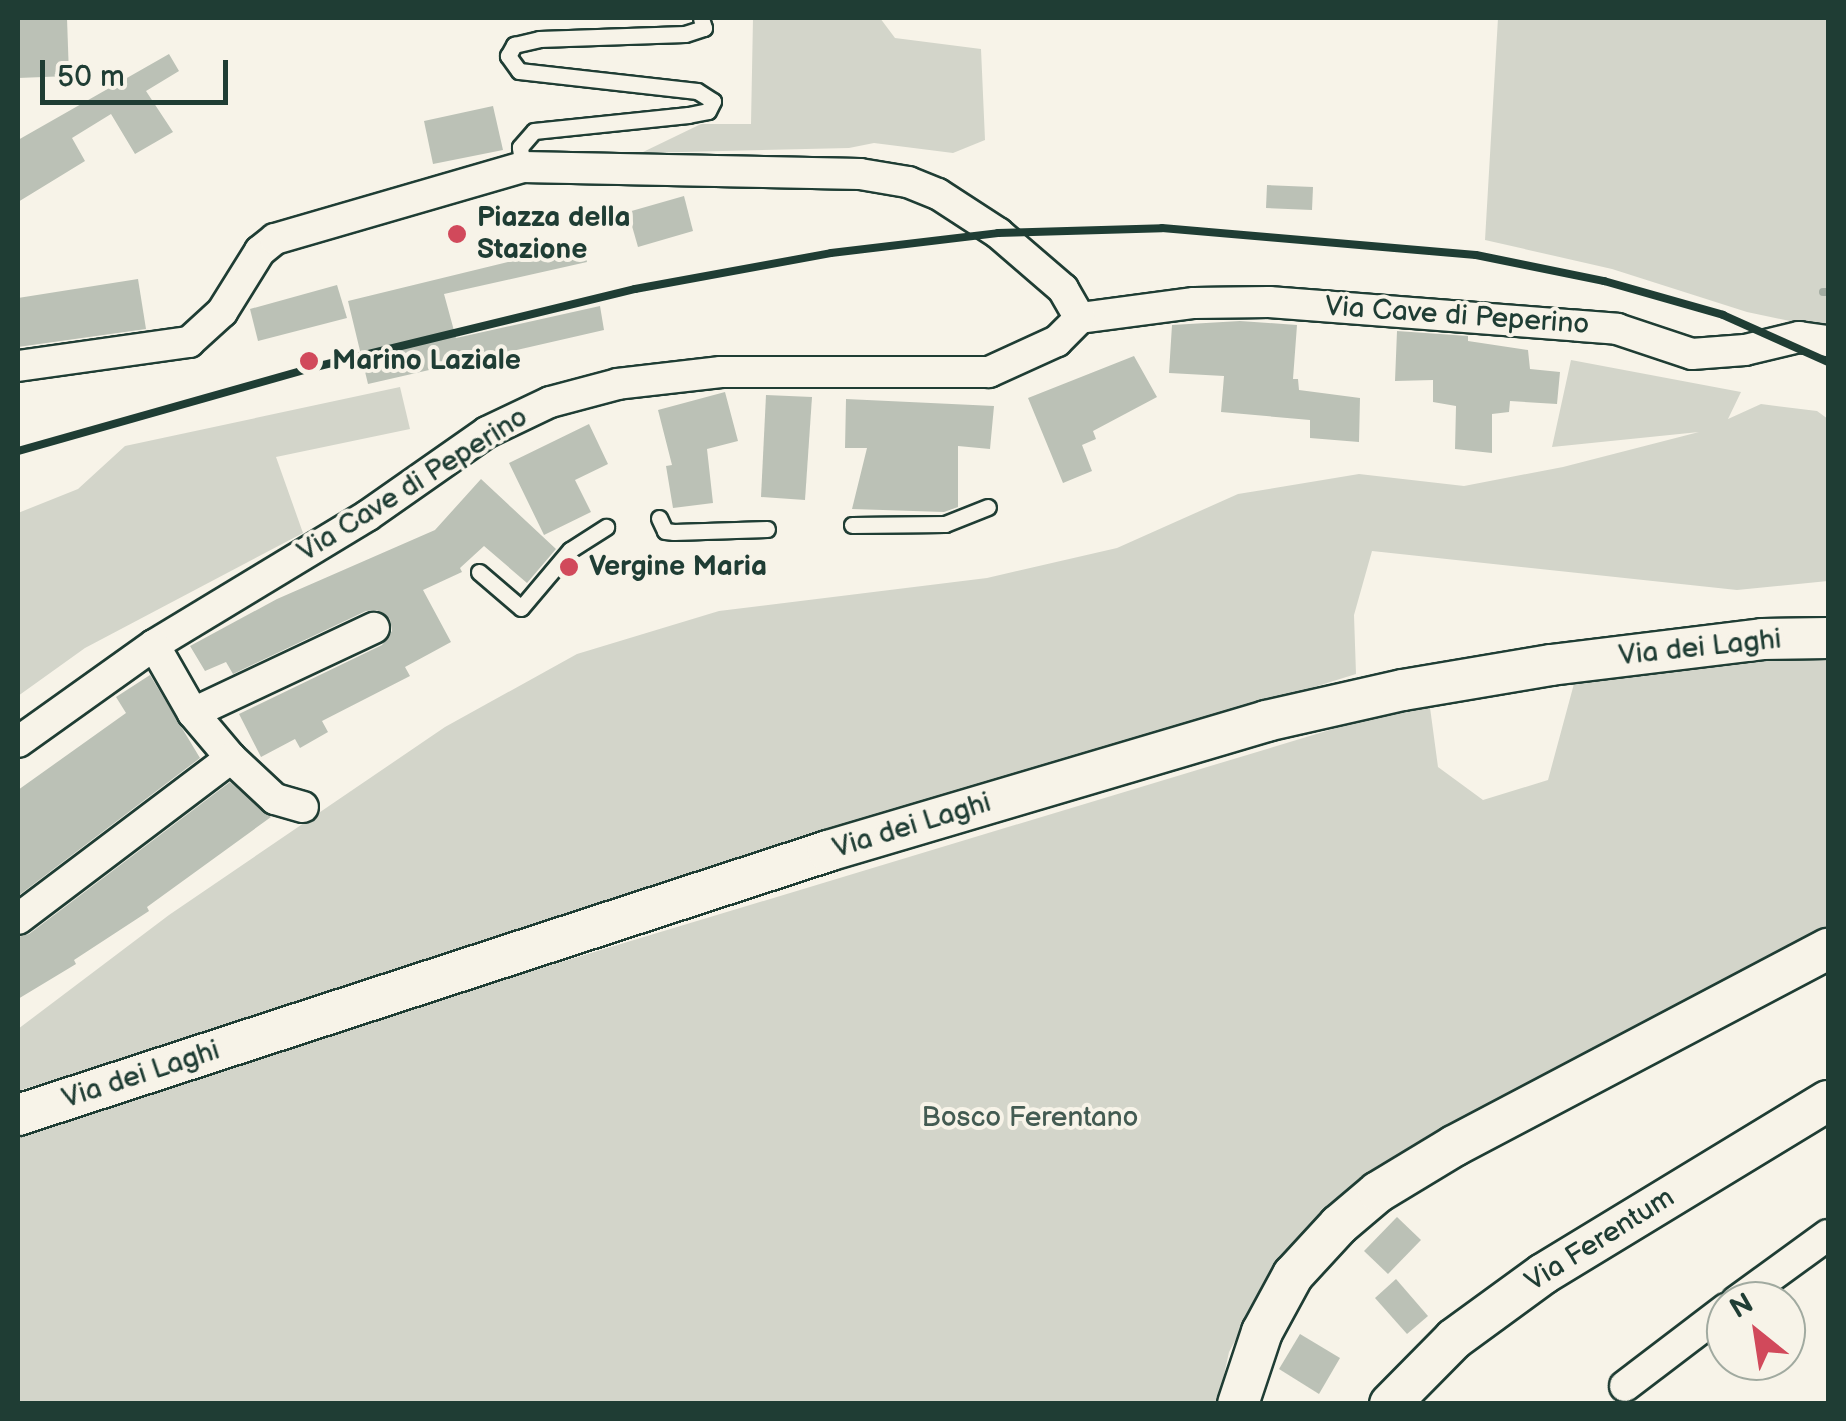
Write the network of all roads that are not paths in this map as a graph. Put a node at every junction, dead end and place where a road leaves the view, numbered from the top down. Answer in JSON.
{"nodes":[{"id":1,"x":701,"y":18,"type":"edge"},
{"id":2,"x":524,"y":167,"type":"junction"},
{"id":3,"x":1080,"y":318,"type":"junction"},
{"id":4,"x":1828,"y":340,"type":"edge"},
{"id":5,"x":18,"y":366,"type":"edge"},
{"id":6,"x":988,"y":506,"type":"dead end"},
{"id":7,"x":658,"y":518,"type":"dead end"},
{"id":8,"x":852,"y":525,"type":"dead end"},
{"id":9,"x":606,"y":526,"type":"dead end"},
{"id":10,"x":767,"y":528,"type":"dead end"},
{"id":11,"x":479,"y":572,"type":"dead end"},
{"id":12,"x":374,"y":628,"type":"dead end"},
{"id":13,"x":1828,"y":638,"type":"edge"},
{"id":14,"x":154,"y":645,"type":"junction"},
{"id":15,"x":193,"y":714,"type":"junction"},
{"id":16,"x":18,"y":742,"type":"edge"},
{"id":17,"x":232,"y":758,"type":"junction"},
{"id":18,"x":303,"y":807,"type":"dead end"},
{"id":19,"x":18,"y":920,"type":"edge"},
{"id":20,"x":1828,"y":949,"type":"edge"},
{"id":21,"x":1828,"y":1102,"type":"edge"},
{"id":22,"x":18,"y":1114,"type":"edge"},
{"id":23,"x":1828,"y":1235,"type":"edge"},
{"id":24,"x":1765,"y":1281,"type":"edge"},
{"id":25,"x":1706,"y":1324,"type":"edge"},
{"id":26,"x":1625,"y":1386,"type":"dead end"},
{"id":27,"x":1238,"y":1404,"type":"edge"},
{"id":28,"x":1390,"y":1404,"type":"edge"}],
"edges":[{"from":1,"to":2,"type":"lane"},
{"from":2,"to":3,"type":"street"},
{"from":2,"to":5,"type":"street"},
{"from":3,"to":4,"type":"street","name":"Via Cave di Peperino"},
{"from":3,"to":14,"type":"street","name":"Via Cave di Peperino"},
{"from":6,"to":8,"type":"lane"},
{"from":7,"to":10,"type":"lane"},
{"from":9,"to":11,"type":"lane"},
{"from":12,"to":15,"type":"street"},
{"from":13,"to":22,"type":"main road","name":"Via dei Laghi"},
{"from":14,"to":15,"type":"street"},
{"from":14,"to":16,"type":"street","name":"Via Cave di Peperino"},
{"from":15,"to":17,"type":"street"},
{"from":17,"to":18,"type":"street"},
{"from":17,"to":19,"type":"street"},
{"from":20,"to":27,"type":"main road"},
{"from":21,"to":28,"type":"main road","name":"Via Ferentum"},
{"from":23,"to":24,"type":"street"},
{"from":25,"to":26,"type":"street"}]}
